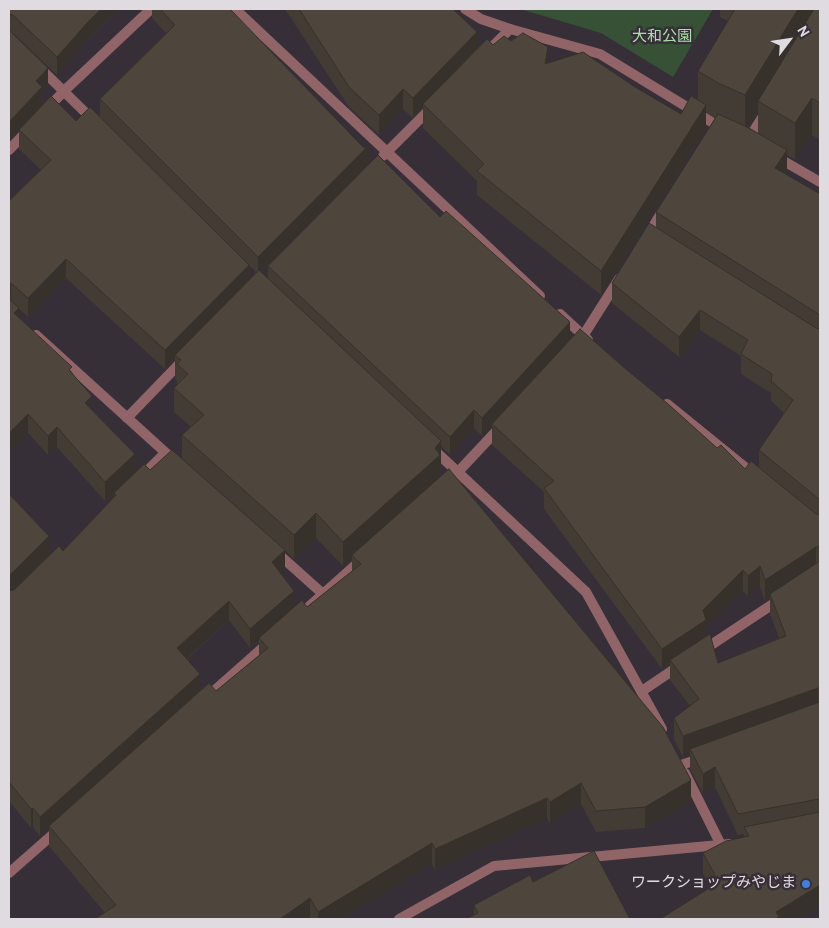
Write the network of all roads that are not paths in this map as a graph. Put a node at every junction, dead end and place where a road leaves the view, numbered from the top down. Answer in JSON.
{"nodes":[{"id":1,"x":151,"y":9,"type":"edge"},
{"id":2,"x":235,"y":9,"type":"edge"},
{"id":3,"x":465,"y":9,"type":"edge"},
{"id":4,"x":510,"y":29,"type":"junction"},
{"id":5,"x":482,"y":56,"type":"edge"},
{"id":6,"x":29,"y":58,"type":"edge"},
{"id":7,"x":64,"y":91,"type":"junction"},
{"id":8,"x":441,"y":97,"type":"edge"},
{"id":9,"x":769,"y":106,"type":"edge"},
{"id":10,"x":105,"y":132,"type":"edge"},
{"id":11,"x":748,"y":140,"type":"junction"},
{"id":12,"x":9,"y":150,"type":"edge"},
{"id":13,"x":387,"y":152,"type":"junction"},
{"id":14,"x":373,"y":166,"type":"edge"},
{"id":15,"x":820,"y":182,"type":"edge"},
{"id":16,"x":668,"y":201,"type":"edge"},
{"id":17,"x":648,"y":239,"type":"edge"},
{"id":18,"x":626,"y":268,"type":"edge"},
{"id":19,"x":29,"y":328,"type":"edge"},
{"id":20,"x":583,"y":336,"type":"junction"},
{"id":21,"x":598,"y":348,"type":"edge"},
{"id":22,"x":570,"y":350,"type":"edge"},
{"id":23,"x":189,"y":354,"type":"edge"},
{"id":24,"x":660,"y":398,"type":"edge"},
{"id":25,"x":511,"y":415,"type":"edge"},
{"id":26,"x":127,"y":418,"type":"junction"},
{"id":27,"x":422,"y":438,"type":"edge"},
{"id":28,"x":165,"y":453,"type":"junction"},
{"id":29,"x":187,"y":472,"type":"edge"},
{"id":30,"x":458,"y":472,"type":"junction"},
{"id":31,"x":767,"y":485,"type":"edge"},
{"id":32,"x":130,"y":487,"type":"edge"},
{"id":33,"x":437,"y":491,"type":"edge"},
{"id":34,"x":266,"y":543,"type":"edge"},
{"id":35,"x":366,"y":556,"type":"edge"},
{"id":36,"x":323,"y":594,"type":"junction"},
{"id":37,"x":788,"y":594,"type":"edge"},
{"id":38,"x":295,"y":619,"type":"edge"},
{"id":39,"x":274,"y":638,"type":"edge"},
{"id":40,"x":642,"y":691,"type":"junction"},
{"id":41,"x":201,"y":702,"type":"edge"},
{"id":42,"x":668,"y":740,"type":"edge"},
{"id":43,"x":708,"y":755,"type":"edge"},
{"id":44,"x":68,"y":820,"type":"edge"},
{"id":45,"x":739,"y":842,"type":"edge"},
{"id":46,"x":721,"y":845,"type":"junction"},
{"id":47,"x":9,"y":873,"type":"edge"},
{"id":48,"x":399,"y":919,"type":"edge"}],
"edges":[{"from":1,"to":7,"type":"street"},
{"from":2,"to":13,"type":"street"},
{"from":3,"to":4,"type":"street"},
{"from":4,"to":5,"type":"street"},
{"from":4,"to":11,"type":"street"},
{"from":6,"to":7,"type":"street"},
{"from":7,"to":10,"type":"street"},
{"from":7,"to":12,"type":"street"},
{"from":8,"to":13,"type":"street"},
{"from":9,"to":11,"type":"street"},
{"from":11,"to":15,"type":"street"},
{"from":13,"to":14,"type":"street"},
{"from":13,"to":20,"type":"street"},
{"from":16,"to":17,"type":"street"},
{"from":18,"to":20,"type":"street"},
{"from":19,"to":26,"type":"street"},
{"from":20,"to":21,"type":"street"},
{"from":20,"to":22,"type":"street"},
{"from":23,"to":26,"type":"street"},
{"from":24,"to":31,"type":"street"},
{"from":25,"to":30,"type":"street"},
{"from":26,"to":28,"type":"street"},
{"from":27,"to":30,"type":"street"},
{"from":28,"to":29,"type":"street"},
{"from":28,"to":32,"type":"street"},
{"from":30,"to":33,"type":"street"},
{"from":30,"to":40,"type":"street"},
{"from":34,"to":36,"type":"street"},
{"from":35,"to":36,"type":"street"},
{"from":36,"to":38,"type":"street"},
{"from":37,"to":40,"type":"street"},
{"from":39,"to":41,"type":"street"},
{"from":40,"to":42,"type":"street"},
{"from":43,"to":46,"type":"street"},
{"from":44,"to":47,"type":"street"},
{"from":45,"to":46,"type":"street"},
{"from":46,"to":48,"type":"street"}]}
